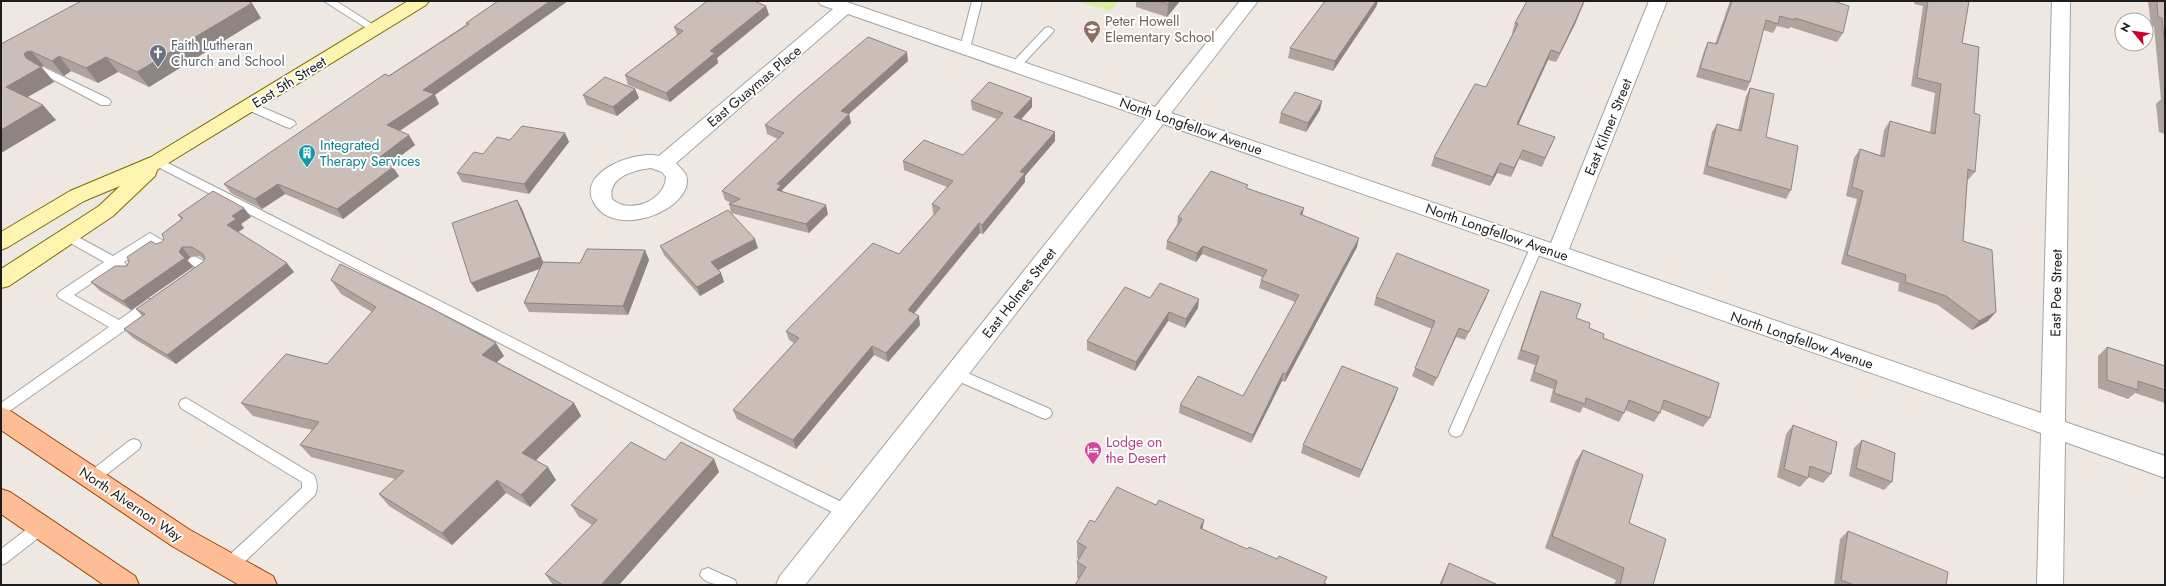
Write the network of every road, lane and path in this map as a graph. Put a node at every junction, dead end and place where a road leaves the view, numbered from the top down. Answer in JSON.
{"nodes":[{"id":1,"x":329,"y":1,"type":"edge"},
{"id":2,"x":420,"y":1,"type":"edge"},
{"id":3,"x":827,"y":1,"type":"edge"},
{"id":4,"x":977,"y":1,"type":"edge"},
{"id":5,"x":1249,"y":1,"type":"edge"},
{"id":6,"x":1658,"y":1,"type":"edge"},
{"id":7,"x":2061,"y":1,"type":"edge"},
{"id":8,"x":845,"y":8,"type":"junction"},
{"id":9,"x":375,"y":29,"type":"junction"},
{"id":10,"x":1049,"y":30,"type":"dead end"},
{"id":11,"x":965,"y":48,"type":"junction"},
{"id":12,"x":1016,"y":65,"type":"junction"},
{"id":13,"x":42,"y":70,"type":"edge"},
{"id":14,"x":105,"y":102,"type":"dead end"},
{"id":15,"x":250,"y":106,"type":"junction"},
{"id":16,"x":1159,"y":115,"type":"junction"},
{"id":17,"x":290,"y":124,"type":"dead end"},
{"id":18,"x":158,"y":162,"type":"junction"},
{"id":19,"x":663,"y":164,"type":"dead end"},
{"id":20,"x":69,"y":237,"type":"junction"},
{"id":21,"x":1,"y":242,"type":"edge"},
{"id":22,"x":1536,"y":246,"type":"junction"},
{"id":23,"x":165,"y":247,"type":"edge"},
{"id":24,"x":1557,"y":253,"type":"junction"},
{"id":25,"x":194,"y":261,"type":"edge"},
{"id":26,"x":115,"y":262,"type":"junction"},
{"id":27,"x":130,"y":271,"type":"edge"},
{"id":28,"x":1,"y":280,"type":"edge"},
{"id":29,"x":186,"y":280,"type":"edge"},
{"id":30,"x":161,"y":297,"type":"edge"},
{"id":31,"x":119,"y":326,"type":"junction"},
{"id":32,"x":956,"y":374,"type":"junction"},
{"id":33,"x":186,"y":404,"type":"dead end"},
{"id":34,"x":1,"y":411,"type":"edge"},
{"id":35,"x":1045,"y":413,"type":"dead end"},
{"id":36,"x":1,"y":416,"type":"edge"},
{"id":37,"x":2053,"y":429,"type":"junction"},
{"id":38,"x":1456,"y":431,"type":"dead end"},
{"id":39,"x":134,"y":444,"type":"dead end"},
{"id":40,"x":2165,"y":467,"type":"edge"},
{"id":41,"x":92,"y":478,"type":"junction"},
{"id":42,"x":1,"y":500,"type":"edge"},
{"id":43,"x":847,"y":512,"type":"junction"},
{"id":44,"x":41,"y":527,"type":"junction"},
{"id":45,"x":1,"y":558,"type":"edge"},
{"id":46,"x":230,"y":566,"type":"junction"},
{"id":47,"x":708,"y":575,"type":"dead end"},
{"id":48,"x":126,"y":585,"type":"edge"},
{"id":49,"x":264,"y":585,"type":"edge"},
{"id":50,"x":729,"y":585,"type":"edge"},
{"id":51,"x":789,"y":585,"type":"edge"},
{"id":52,"x":2050,"y":585,"type":"edge"}],
"edges":[{"from":1,"to":9,"type":"lane"},
{"from":2,"to":9,"type":"street","name":"East 5th Street"},
{"from":3,"to":8,"type":"street","name":"North Longfellow Avenue"},
{"from":4,"to":11,"type":"lane"},
{"from":5,"to":16,"type":"street","name":"East Holmes Street"},
{"from":6,"to":24,"type":"street","name":"East Kilmer Street"},
{"from":7,"to":37,"type":"street","name":"East Poe Street"},
{"from":8,"to":11,"type":"street","name":"North Longfellow Avenue"},
{"from":8,"to":19,"type":"street","name":"East Guaymas Place"},
{"from":9,"to":15,"type":"street","name":"East 5th Street"},
{"from":10,"to":12,"type":"lane"},
{"from":11,"to":12,"type":"street","name":"North Longfellow Avenue"},
{"from":12,"to":16,"type":"street","name":"North Longfellow Avenue"},
{"from":13,"to":14,"type":"lane"},
{"from":15,"to":17,"type":"lane"},
{"from":15,"to":18,"type":"street","name":"East 5th Street"},
{"from":16,"to":22,"type":"street","name":"North Longfellow Avenue"},
{"from":16,"to":32,"type":"street","name":"East Holmes Street"},
{"from":18,"to":20,"type":"street","name":"East 5th Street"},
{"from":18,"to":21,"type":"street","name":"East 5th Street"},
{"from":18,"to":43,"type":"lane"},
{"from":20,"to":26,"type":"lane"},
{"from":20,"to":28,"type":"street","name":"East 5th Street"},
{"from":22,"to":24,"type":"street","name":"North Longfellow Avenue"},
{"from":22,"to":38,"type":"lane"},
{"from":23,"to":26,"type":"lane"},
{"from":24,"to":37,"type":"street","name":"North Longfellow Avenue"},
{"from":25,"to":29,"type":"lane"},
{"from":26,"to":27,"type":"lane"},
{"from":26,"to":31,"type":"lane"},
{"from":30,"to":31,"type":"lane"},
{"from":31,"to":34,"type":"lane"},
{"from":32,"to":35,"type":"lane"},
{"from":32,"to":43,"type":"street","name":"East Holmes Street"},
{"from":33,"to":46,"type":"lane"},
{"from":36,"to":41,"type":"main road","name":"North Alvernon Way"},
{"from":37,"to":40,"type":"street","name":"North Longfellow Avenue"},
{"from":37,"to":52,"type":"street","name":"East Poe Street"},
{"from":39,"to":41,"type":"lane"},
{"from":41,"to":46,"type":"main road","name":"North Alvernon Way"},
{"from":42,"to":44,"type":"main road"},
{"from":43,"to":51,"type":"street","name":"East Holmes Street"},
{"from":44,"to":45,"type":"lane"},
{"from":44,"to":48,"type":"main road"},
{"from":46,"to":49,"type":"main road","name":"North Alvernon Way"},
{"from":47,"to":50,"type":"lane"}]}
